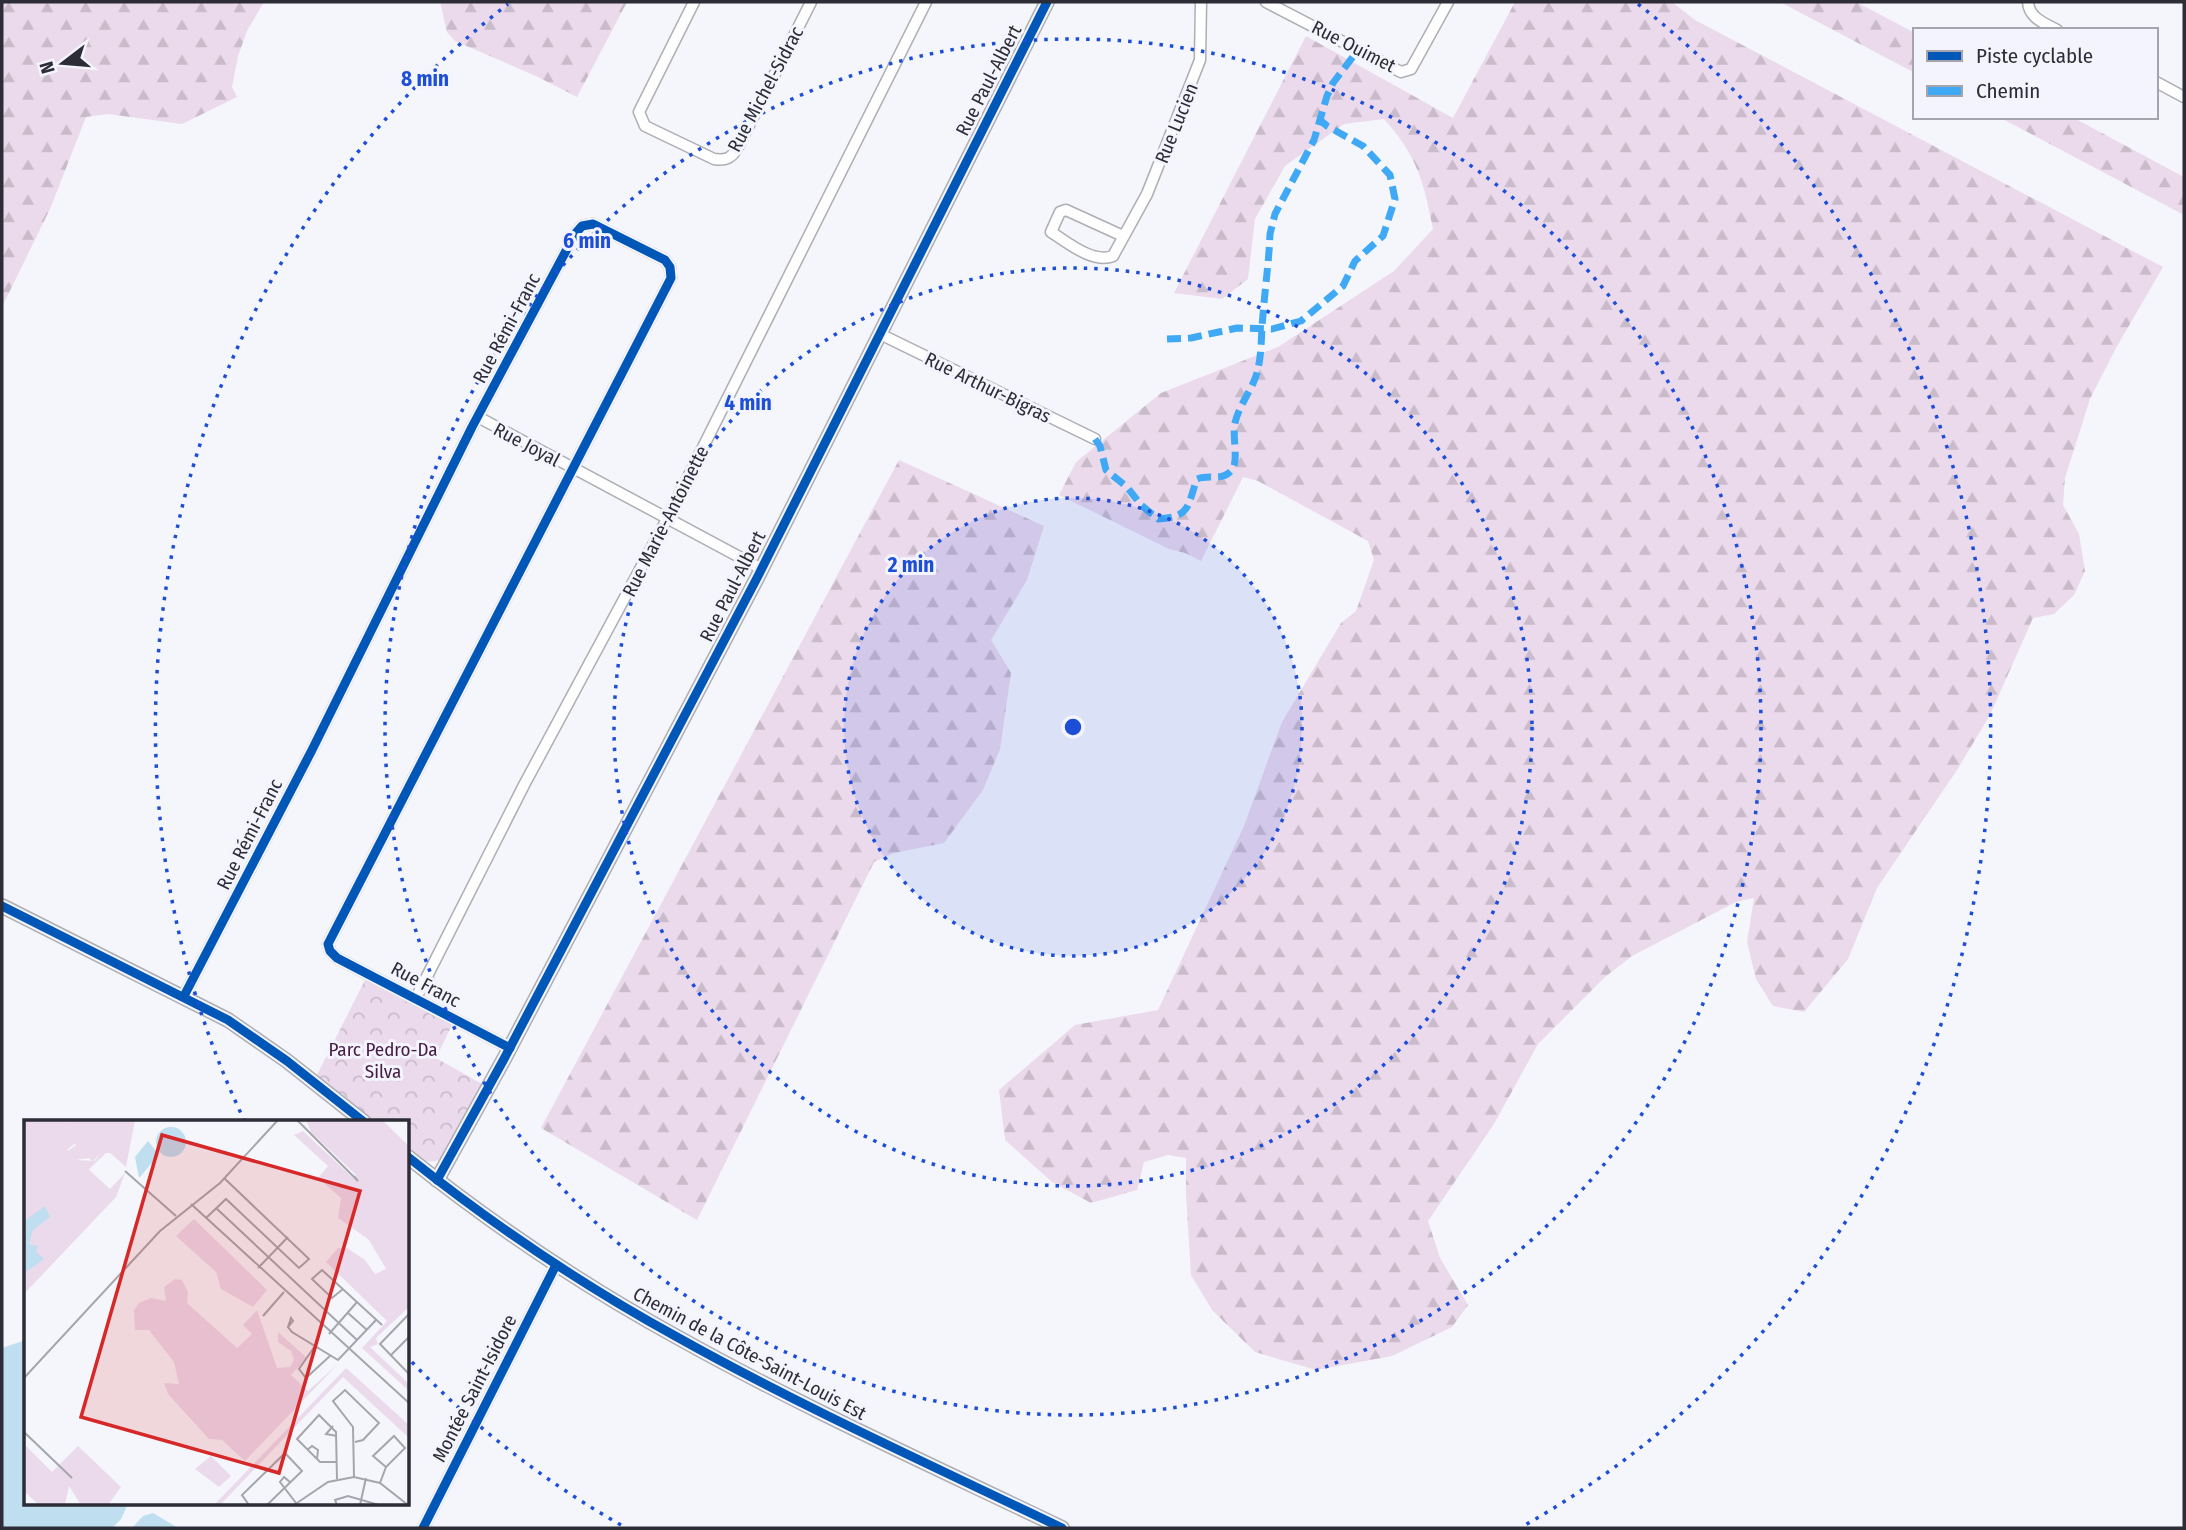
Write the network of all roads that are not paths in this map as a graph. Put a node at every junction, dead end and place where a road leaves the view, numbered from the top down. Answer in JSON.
{"nodes":[{"id":1,"x":694,"y":2,"type":"edge"},
{"id":2,"x":811,"y":2,"type":"edge"},
{"id":3,"x":926,"y":2,"type":"edge"},
{"id":4,"x":1047,"y":2,"type":"edge"},
{"id":5,"x":1201,"y":2,"type":"edge"},
{"id":6,"x":1266,"y":2,"type":"edge"},
{"id":7,"x":1448,"y":2,"type":"edge"},
{"id":8,"x":2028,"y":2,"type":"edge"},
{"id":9,"x":2054,"y":28,"type":"edge"},
{"id":10,"x":2158,"y":83,"type":"edge"},
{"id":11,"x":2184,"y":97,"type":"edge"},
{"id":12,"x":1123,"y":236,"type":"junction"},
{"id":13,"x":880,"y":334,"type":"junction"},
{"id":14,"x":478,"y":417,"type":"junction"},
{"id":15,"x":1095,"y":439,"type":"dead end"},
{"id":16,"x":573,"y":469,"type":"junction"},
{"id":17,"x":667,"y":519,"type":"junction"},
{"id":18,"x":762,"y":569,"type":"junction"},
{"id":19,"x":2,"y":906,"type":"edge"},
{"id":20,"x":329,"y":949,"type":"joint"},
{"id":21,"x":184,"y":996,"type":"junction"},
{"id":22,"x":416,"y":998,"type":"junction"},
{"id":23,"x":510,"y":1048,"type":"junction"},
{"id":24,"x":361,"y":1120,"type":"edge"},
{"id":25,"x":410,"y":1159,"type":"edge"},
{"id":26,"x":437,"y":1180,"type":"junction"},
{"id":27,"x":556,"y":1265,"type":"junction"},
{"id":28,"x":423,"y":1528,"type":"edge"},
{"id":29,"x":1062,"y":1528,"type":"edge"}],
"edges":[{"from":1,"to":2,"type":"street","name":"Rue Michel-Sidrac"},
{"from":3,"to":17,"type":"street","name":"Rue Marie-Antoinette"},
{"from":4,"to":13,"type":"street","name":"Rue Paul-Albert"},
{"from":5,"to":12,"type":"street","name":"Rue Lucien"},
{"from":6,"to":7,"type":"street","name":"Rue Ouimet"},
{"from":8,"to":9,"type":"street"},
{"from":10,"to":11,"type":"street"},
{"from":12,"to":12,"type":"street","name":"Rue Lucien"},
{"from":13,"to":15,"type":"street","name":"Rue Arthur-Bigras"},
{"from":13,"to":18,"type":"street","name":"Rue Paul-Albert"},
{"from":14,"to":16,"type":"street","name":"Rue Joyal"},
{"from":14,"to":16,"type":"street","name":"Rue Rémi-Franc"},
{"from":14,"to":21,"type":"street","name":"Rue Rémi-Franc"},
{"from":16,"to":17,"type":"street","name":"Rue Joyal"},
{"from":16,"to":20,"type":"street","name":"Rue Rémi-Franc"},
{"from":17,"to":18,"type":"street","name":"Rue Joyal"},
{"from":17,"to":22,"type":"street","name":"Rue Marie-Antoinette"},
{"from":18,"to":23,"type":"street","name":"Rue Paul-Albert"},
{"from":19,"to":21,"type":"street"},
{"from":20,"to":22,"type":"street","name":"Rue Franc"},
{"from":21,"to":24,"type":"street"},
{"from":22,"to":23,"type":"street","name":"Rue Franc"},
{"from":23,"to":26,"type":"street","name":"Rue Paul-Albert"},
{"from":25,"to":26,"type":"street","name":"Chemin de la Côte-Saint-Louis Est"},
{"from":26,"to":27,"type":"street","name":"Chemin de la Côte-Saint-Louis Est"},
{"from":27,"to":28,"type":"street","name":"Montée Saint-Isidore"},
{"from":27,"to":29,"type":"street","name":"Chemin de la Côte-Saint-Louis Est"}]}
